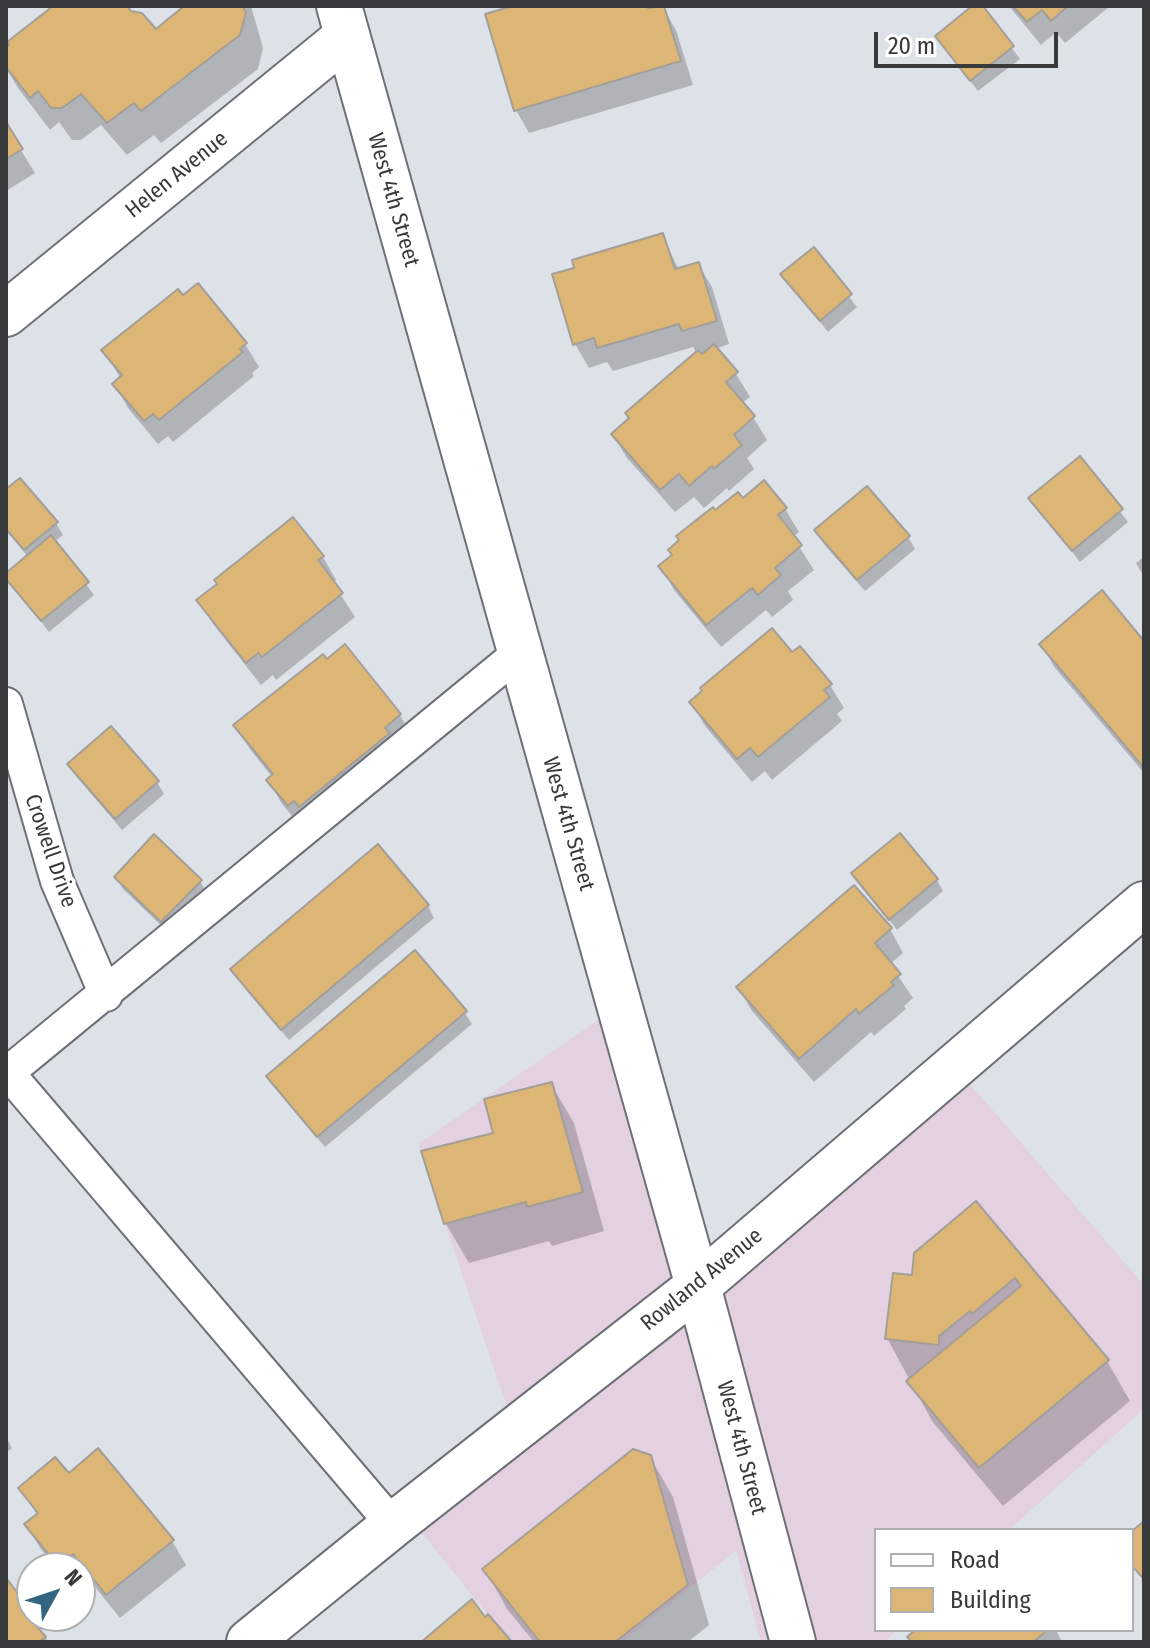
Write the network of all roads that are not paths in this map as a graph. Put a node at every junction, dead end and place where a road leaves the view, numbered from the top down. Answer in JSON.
{"nodes":[{"id":1,"x":343,"y":21,"type":"edge"},
{"id":2,"x":6,"y":314,"type":"edge"},
{"id":3,"x":519,"y":653,"type":"junction"},
{"id":4,"x":6,"y":704,"type":"edge"},
{"id":5,"x":1144,"y":904,"type":"edge"},
{"id":6,"x":106,"y":995,"type":"junction"},
{"id":7,"x":7,"y":1074,"type":"edge"},
{"id":8,"x":698,"y":1286,"type":"junction"},
{"id":9,"x":393,"y":1525,"type":"junction"},
{"id":10,"x":249,"y":1642,"type":"edge"},
{"id":11,"x":793,"y":1642,"type":"edge"}],
"edges":[{"from":1,"to":2,"type":"main road","name":"Helen Avenue"},
{"from":1,"to":3,"type":"main road","name":"West 4th Street"},
{"from":3,"to":6,"type":"lane"},
{"from":3,"to":8,"type":"main road","name":"West 4th Street"},
{"from":4,"to":6,"type":"lane","name":"Crowell Drive"},
{"from":5,"to":8,"type":"main road","name":"Rowland Avenue"},
{"from":6,"to":7,"type":"lane"},
{"from":7,"to":9,"type":"lane"},
{"from":8,"to":9,"type":"main road","name":"Rowland Avenue"},
{"from":8,"to":11,"type":"main road","name":"West 4th Street"},
{"from":9,"to":10,"type":"main road","name":"Rowland Avenue"}]}
